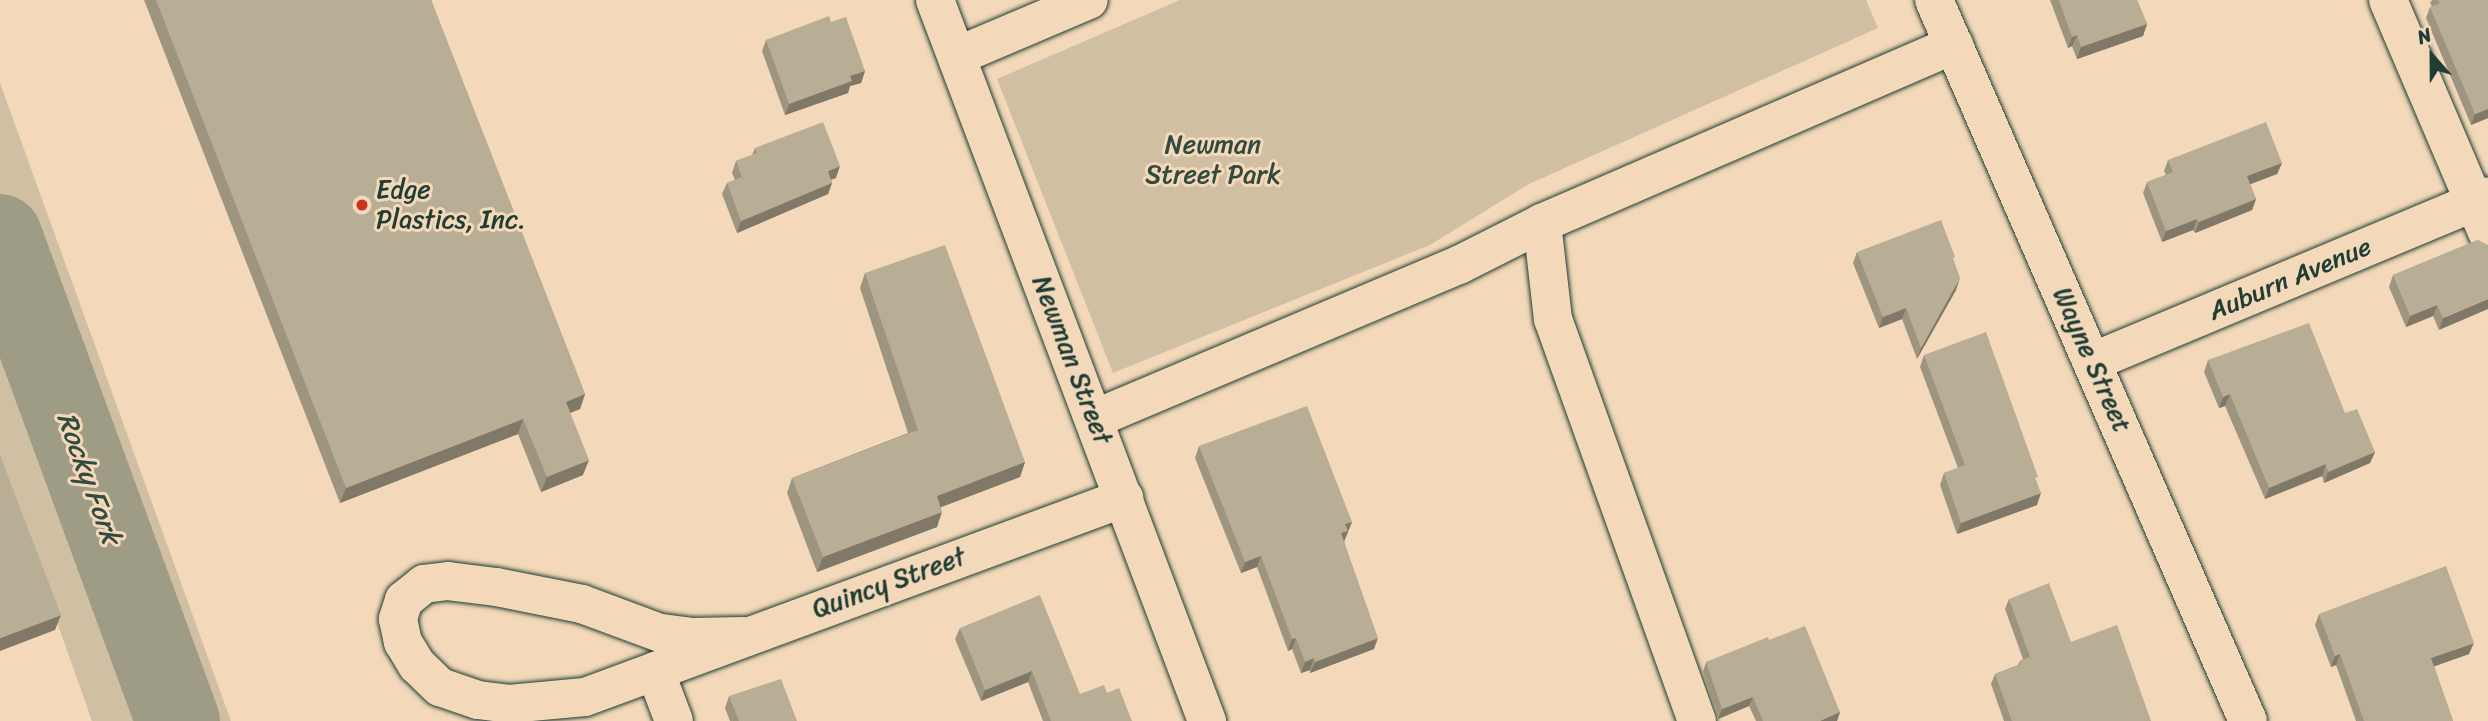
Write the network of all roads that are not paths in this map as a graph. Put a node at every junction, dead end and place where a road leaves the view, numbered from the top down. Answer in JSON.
{"nodes":[{"id":1,"x":935,"y":0,"type":"edge"},
{"id":2,"x":1089,"y":0,"type":"edge"},
{"id":3,"x":1934,"y":0,"type":"edge"},
{"id":4,"x":2388,"y":0,"type":"edge"},
{"id":5,"x":1954,"y":45,"type":"junction"},
{"id":6,"x":957,"y":56,"type":"junction"},
{"id":7,"x":2483,"y":211,"type":"edge"},
{"id":8,"x":1542,"y":223,"type":"junction"},
{"id":9,"x":2092,"y":362,"type":"junction"},
{"id":10,"x":1094,"y":419,"type":"junction"},
{"id":11,"x":1124,"y":498,"type":"junction"},
{"id":12,"x":743,"y":636,"type":"junction"},
{"id":13,"x":655,"y":671,"type":"junction"},
{"id":14,"x":674,"y":721,"type":"edge"},
{"id":15,"x":1207,"y":721,"type":"edge"},
{"id":16,"x":1696,"y":721,"type":"edge"},
{"id":17,"x":2248,"y":721,"type":"edge"}],
"edges":[{"from":1,"to":6,"type":"street","name":"Newman Street"},
{"from":2,"to":6,"type":"street"},
{"from":3,"to":5,"type":"street","name":"Wayne Street"},
{"from":4,"to":7,"type":"street"},
{"from":5,"to":8,"type":"street"},
{"from":5,"to":9,"type":"street","name":"Wayne Street"},
{"from":6,"to":10,"type":"street","name":"Newman Street"},
{"from":7,"to":9,"type":"street","name":"Auburn Avenue"},
{"from":8,"to":10,"type":"street"},
{"from":8,"to":16,"type":"street"},
{"from":9,"to":17,"type":"street","name":"Wayne Street"},
{"from":10,"to":11,"type":"street","name":"Newman Street"},
{"from":11,"to":12,"type":"street","name":"Quincy Street"},
{"from":11,"to":15,"type":"street","name":"Newman Street"},
{"from":12,"to":13,"type":"street","name":"Quincy Street"},
{"from":12,"to":13,"type":"street","name":"Quincy Street"},
{"from":13,"to":14,"type":"street"}]}
